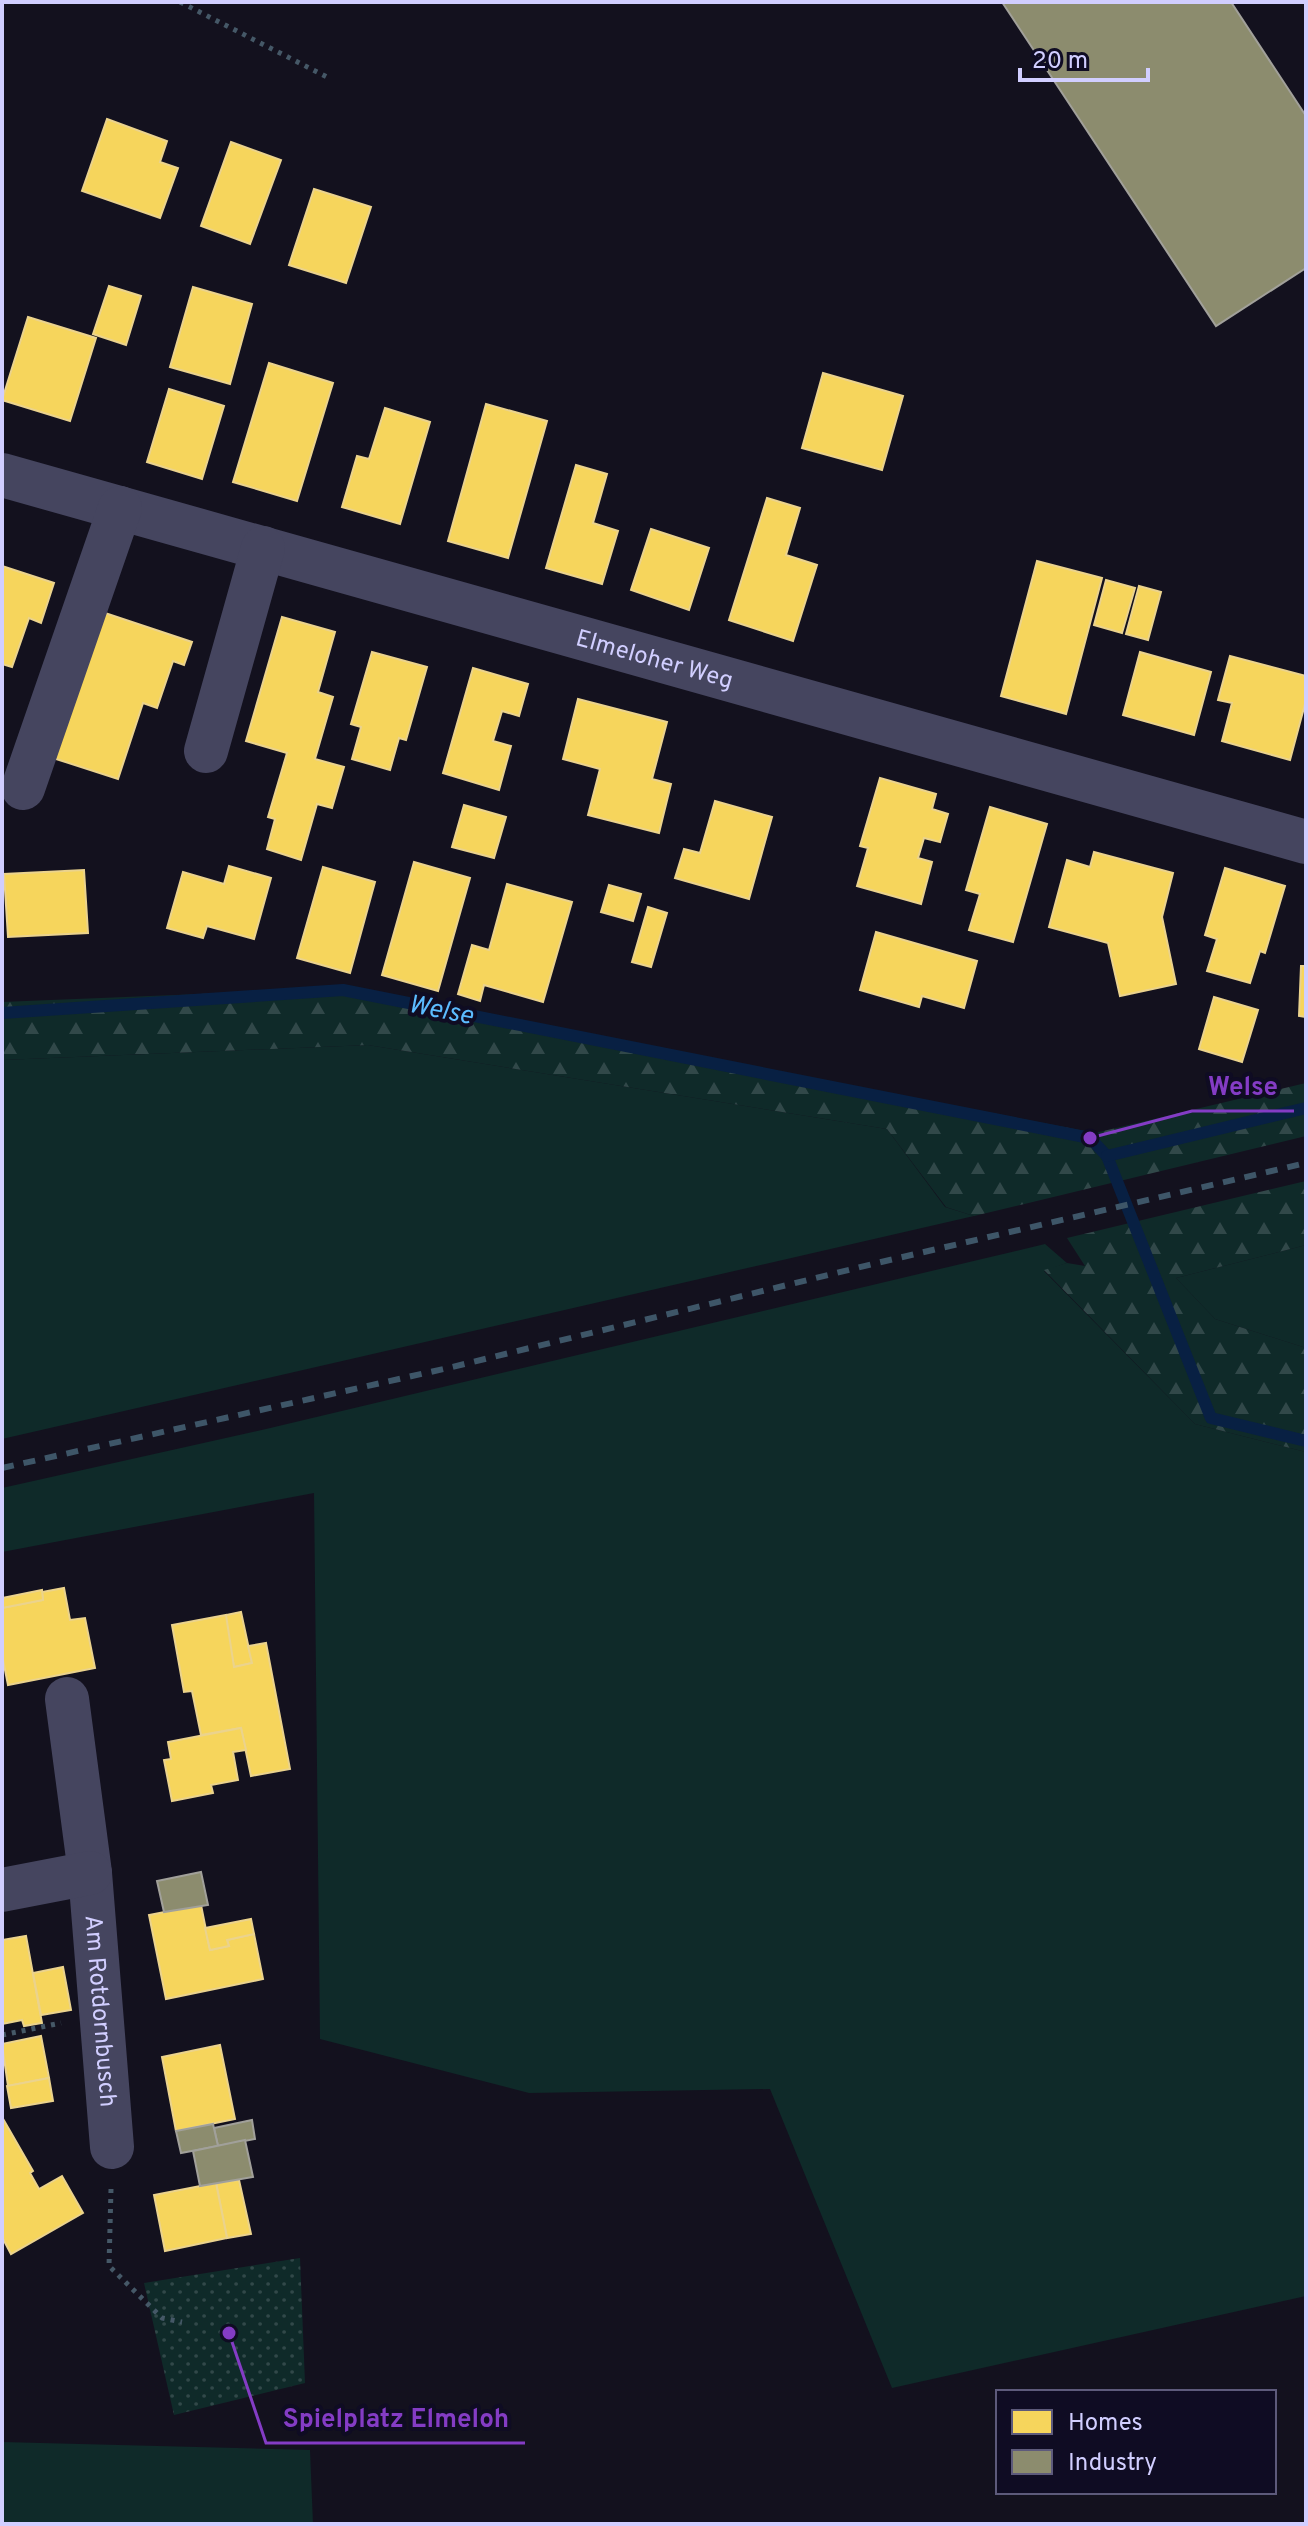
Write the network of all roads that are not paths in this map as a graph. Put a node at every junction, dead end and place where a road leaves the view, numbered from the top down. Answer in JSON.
{"nodes":[{"id":1,"x":2,"y":475,"type":"edge"},
{"id":2,"x":120,"y":508,"type":"junction"},
{"id":3,"x":263,"y":548,"type":"junction"},
{"id":4,"x":206,"y":751,"type":"dead end"},
{"id":5,"x":23,"y":788,"type":"dead end"},
{"id":6,"x":1306,"y":842,"type":"edge"},
{"id":7,"x":67,"y":1699,"type":"dead end"},
{"id":8,"x":90,"y":1873,"type":"junction"},
{"id":9,"x":2,"y":1890,"type":"edge"},
{"id":10,"x":112,"y":2147,"type":"road end"}],
"edges":[{"from":1,"to":2,"type":"street","name":"Elmeloher Weg"},
{"from":2,"to":3,"type":"street","name":"Elmeloher Weg"},
{"from":2,"to":5,"type":"street"},
{"from":3,"to":4,"type":"street"},
{"from":3,"to":6,"type":"street","name":"Elmeloher Weg"},
{"from":7,"to":8,"type":"street","name":"Am Rotdornbusch"},
{"from":8,"to":9,"type":"street"},
{"from":8,"to":10,"type":"street","name":"Am Rotdornbusch"}]}
